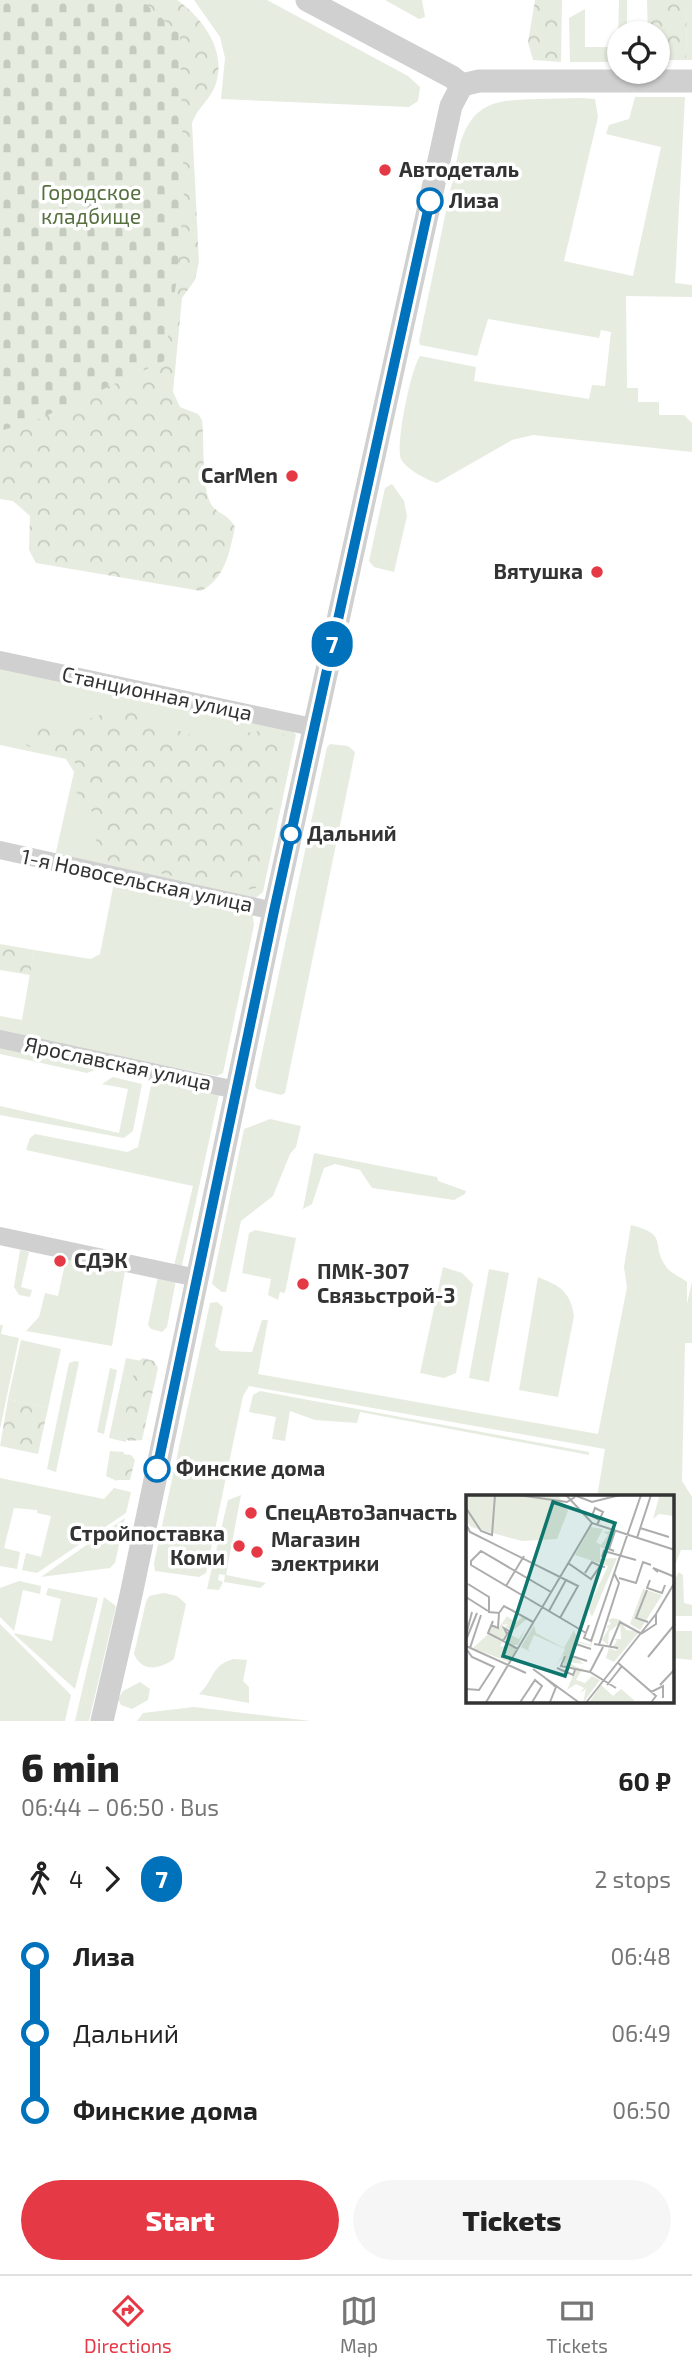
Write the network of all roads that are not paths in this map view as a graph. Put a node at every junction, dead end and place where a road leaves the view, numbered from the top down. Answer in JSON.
{"nodes":[{"id":1,"x":307,"y":0,"type":"edge"},
{"id":2,"x":692,"y":81,"type":"edge"},
{"id":3,"x":462,"y":85,"type":"junction"},
{"id":4,"x":0,"y":660,"type":"edge"},
{"id":5,"x":315,"y":724,"type":"junction"},
{"id":6,"x":0,"y":850,"type":"edge"},
{"id":7,"x":274,"y":911,"type":"junction"},
{"id":8,"x":0,"y":1039,"type":"edge"},
{"id":9,"x":236,"y":1090,"type":"junction"},
{"id":10,"x":0,"y":1236,"type":"edge"},
{"id":11,"x":197,"y":1278,"type":"junction"},
{"id":12,"x":102,"y":1721,"type":"edge"}],
"edges":[{"from":1,"to":3,"type":"street"},
{"from":2,"to":3,"type":"street"},
{"from":3,"to":5,"type":"street"},
{"from":4,"to":5,"type":"street","name":"Станционная улица"},
{"from":5,"to":7,"type":"street"},
{"from":6,"to":7,"type":"street","name":"1-я Новосельская улица"},
{"from":7,"to":9,"type":"street"},
{"from":8,"to":9,"type":"street","name":"Ярославская улица"},
{"from":9,"to":11,"type":"street"},
{"from":10,"to":11,"type":"street"},
{"from":11,"to":12,"type":"street"}]}
